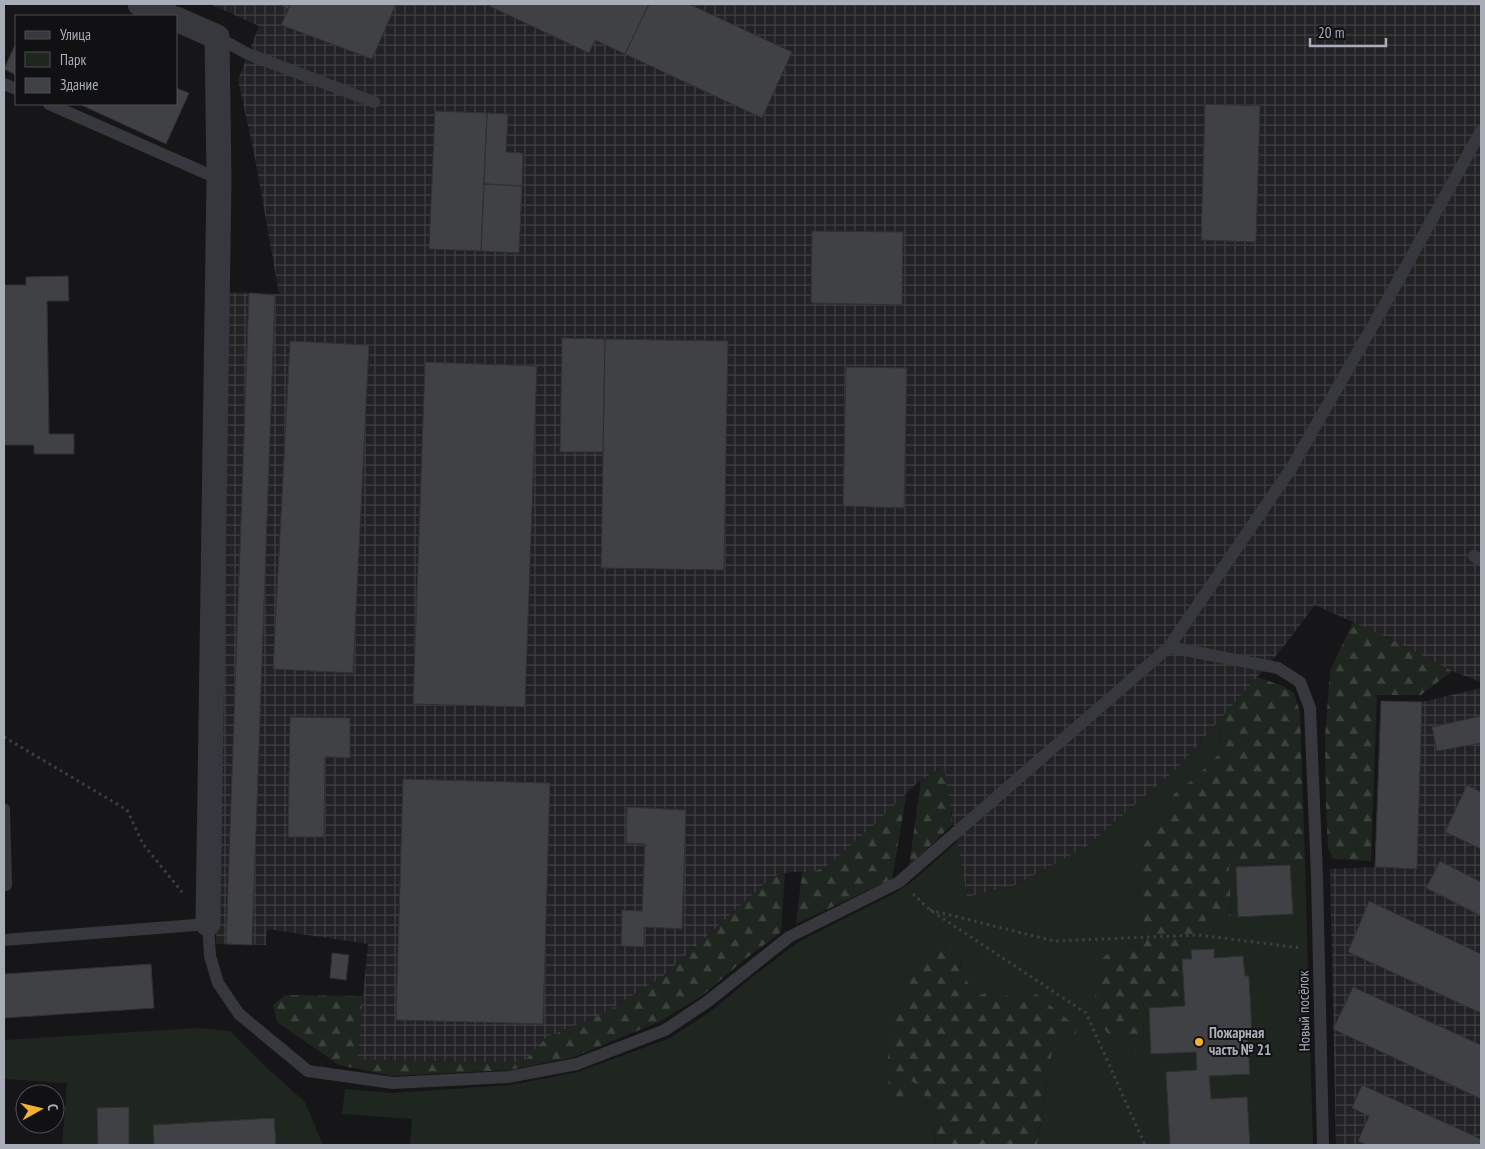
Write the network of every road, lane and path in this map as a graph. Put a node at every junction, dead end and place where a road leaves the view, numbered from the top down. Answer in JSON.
{"nodes":[{"id":1,"x":140,"y":4,"type":"edge"},
{"id":2,"x":168,"y":15,"type":"edge"},
{"id":3,"x":178,"y":20,"type":"edge"},
{"id":4,"x":217,"y":37,"type":"junction"},
{"id":5,"x":374,"y":102,"type":"dead end"},
{"id":6,"x":51,"y":105,"type":"edge"},
{"id":7,"x":1481,"y":131,"type":"edge"},
{"id":8,"x":219,"y":179,"type":"junction"},
{"id":9,"x":1169,"y":647,"type":"junction"},
{"id":10,"x":4,"y":737,"type":"edge"},
{"id":11,"x":4,"y":809,"type":"edge"},
{"id":12,"x":899,"y":882,"type":"junction"},
{"id":13,"x":4,"y":885,"type":"edge"},
{"id":14,"x":930,"y":910,"type":"junction"},
{"id":15,"x":208,"y":924,"type":"junction"},
{"id":16,"x":4,"y":940,"type":"edge"},
{"id":17,"x":1319,"y":951,"type":"junction"},
{"id":18,"x":1145,"y":1145,"type":"edge"},
{"id":19,"x":1323,"y":1145,"type":"edge"}],
"edges":[{"from":1,"to":2,"type":"street"},
{"from":3,"to":4,"type":"street"},
{"from":4,"to":5,"type":"lane"},
{"from":4,"to":8,"type":"street"},
{"from":6,"to":8,"type":"lane"},
{"from":7,"to":9,"type":"lane"},
{"from":8,"to":15,"type":"street"},
{"from":9,"to":12,"type":"lane"},
{"from":9,"to":17,"type":"lane","name":"Новый посёлок"},
{"from":10,"to":15,"type":"path"},
{"from":11,"to":13,"type":"lane"},
{"from":12,"to":14,"type":"path"},
{"from":12,"to":15,"type":"lane"},
{"from":14,"to":17,"type":"path"},
{"from":14,"to":18,"type":"path"},
{"from":15,"to":16,"type":"lane"},
{"from":17,"to":19,"type":"lane","name":"Новый посёлок"}]}
